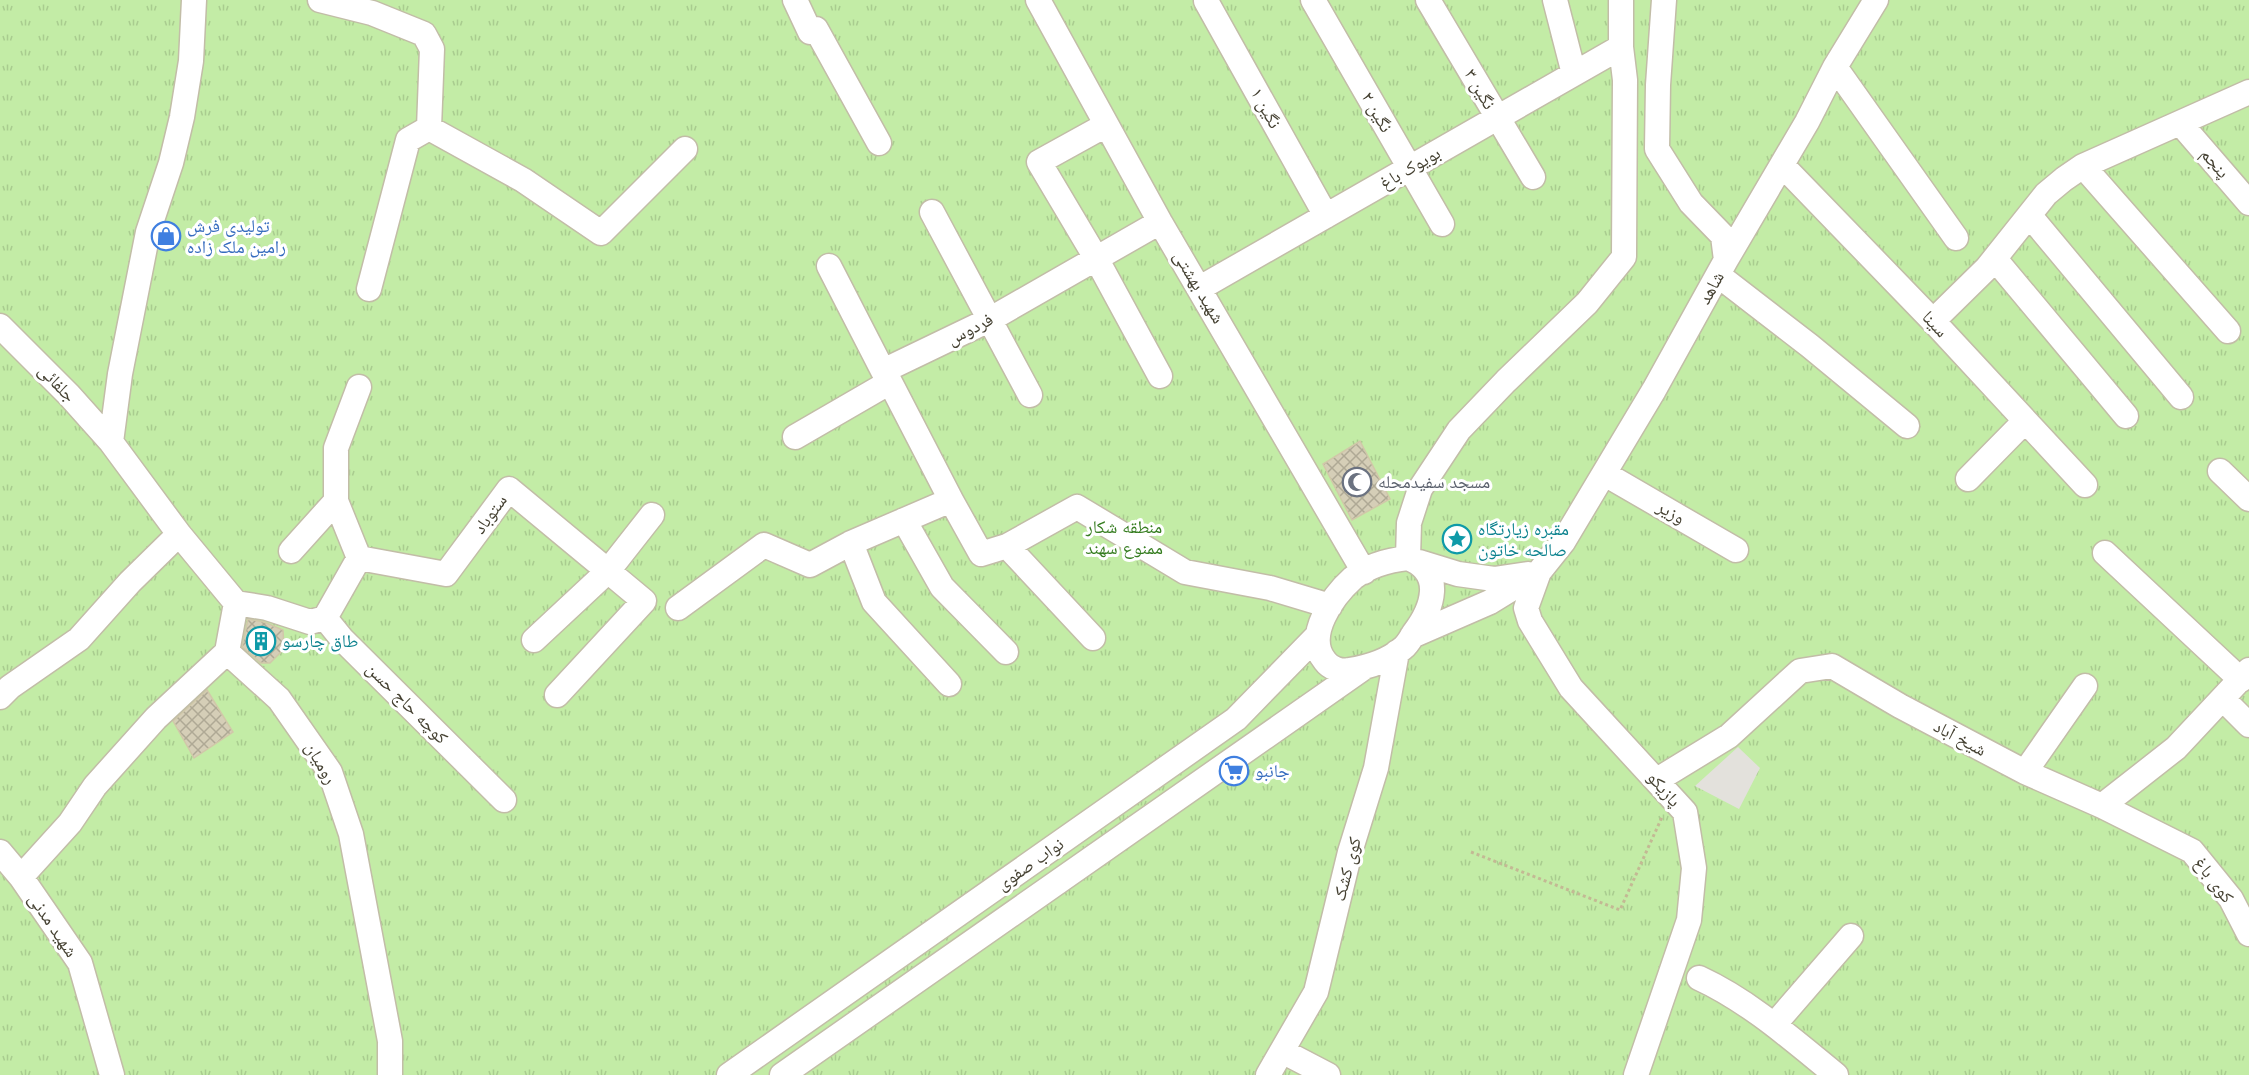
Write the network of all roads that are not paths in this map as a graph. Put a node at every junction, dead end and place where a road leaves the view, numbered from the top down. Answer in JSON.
{"nodes":[{"id":1,"x":194,"y":0,"type":"edge"},
{"id":2,"x":320,"y":0,"type":"edge"},
{"id":3,"x":795,"y":0,"type":"edge"},
{"id":4,"x":1038,"y":0,"type":"edge"},
{"id":5,"x":1313,"y":0,"type":"edge"},
{"id":6,"x":1428,"y":0,"type":"edge"},
{"id":7,"x":1555,"y":0,"type":"edge"},
{"id":8,"x":1621,"y":0,"type":"edge"},
{"id":9,"x":1664,"y":0,"type":"edge"},
{"id":10,"x":1876,"y":0,"type":"edge"},
{"id":11,"x":1206,"y":1,"type":"edge"},
{"id":12,"x":1621,"y":47,"type":"junction"},
{"id":13,"x":1836,"y":67,"type":"junction"},
{"id":14,"x":1574,"y":74,"type":"junction"},
{"id":15,"x":1625,"y":80,"type":"junction"},
{"id":16,"x":1658,"y":85,"type":"junction"},
{"id":17,"x":2249,"y":92,"type":"edge"},
{"id":18,"x":1497,"y":118,"type":"junction"},
{"id":19,"x":2180,"y":123,"type":"junction"},
{"id":20,"x":1106,"y":125,"type":"junction"},
{"id":21,"x":429,"y":128,"type":"junction"},
{"id":22,"x":879,"y":143,"type":"dead end"},
{"id":23,"x":685,"y":149,"type":"dead end"},
{"id":24,"x":1782,"y":165,"type":"junction"},
{"id":25,"x":2083,"y":166,"type":"junction"},
{"id":26,"x":1409,"y":168,"type":"junction"},
{"id":27,"x":1533,"y":177,"type":"dead end"},
{"id":28,"x":2249,"y":203,"type":"edge"},
{"id":29,"x":932,"y":212,"type":"dead end"},
{"id":30,"x":1326,"y":216,"type":"junction"},
{"id":31,"x":2030,"y":216,"type":"junction"},
{"id":32,"x":1160,"y":222,"type":"junction"},
{"id":33,"x":1442,"y":224,"type":"dead end"},
{"id":34,"x":1956,"y":238,"type":"dead end"},
{"id":35,"x":1096,"y":258,"type":"junction"},
{"id":36,"x":1995,"y":259,"type":"junction"},
{"id":37,"x":829,"y":266,"type":"dead end"},
{"id":38,"x":1722,"y":267,"type":"junction"},
{"id":39,"x":1200,"y":288,"type":"junction"},
{"id":40,"x":369,"y":289,"type":"dead end"},
{"id":41,"x":988,"y":320,"type":"junction"},
{"id":42,"x":1933,"y":321,"type":"junction"},
{"id":43,"x":0,"y":326,"type":"edge"},
{"id":44,"x":2228,"y":331,"type":"dead end"},
{"id":45,"x":1160,"y":376,"type":"dead end"},
{"id":46,"x":887,"y":377,"type":"junction"},
{"id":47,"x":359,"y":387,"type":"dead end"},
{"id":48,"x":1030,"y":395,"type":"dead end"},
{"id":49,"x":2181,"y":398,"type":"dead end"},
{"id":50,"x":2126,"y":416,"type":"dead end"},
{"id":51,"x":2025,"y":421,"type":"junction"},
{"id":52,"x":1907,"y":426,"type":"dead end"},
{"id":53,"x":795,"y":437,"type":"dead end"},
{"id":54,"x":111,"y":442,"type":"junction"},
{"id":55,"x":2220,"y":471,"type":"dead end"},
{"id":56,"x":1605,"y":474,"type":"junction"},
{"id":57,"x":1968,"y":478,"type":"dead end"},
{"id":58,"x":2085,"y":484,"type":"dead end"},
{"id":59,"x":2249,"y":499,"type":"edge"},
{"id":60,"x":951,"y":500,"type":"junction"},
{"id":61,"x":336,"y":501,"type":"junction"},
{"id":62,"x":652,"y":515,"type":"dead end"},
{"id":63,"x":904,"y":520,"type":"junction"},
{"id":64,"x":179,"y":534,"type":"junction"},
{"id":65,"x":851,"y":543,"type":"junction"},
{"id":66,"x":1007,"y":546,"type":"junction"},
{"id":67,"x":1736,"y":550,"type":"dead end"},
{"id":68,"x":291,"y":551,"type":"dead end"},
{"id":69,"x":2105,"y":553,"type":"dead end"},
{"id":70,"x":359,"y":558,"type":"junction"},
{"id":71,"x":1414,"y":560,"type":"junction"},
{"id":72,"x":608,"y":571,"type":"junction"},
{"id":73,"x":1364,"y":572,"type":"junction"},
{"id":74,"x":1539,"y":572,"type":"junction"},
{"id":75,"x":236,"y":603,"type":"junction"},
{"id":76,"x":1330,"y":606,"type":"junction"},
{"id":77,"x":678,"y":608,"type":"dead end"},
{"id":78,"x":325,"y":618,"type":"junction"},
{"id":79,"x":1317,"y":636,"type":"junction"},
{"id":80,"x":1093,"y":638,"type":"dead end"},
{"id":81,"x":534,"y":640,"type":"dead end"},
{"id":82,"x":1405,"y":644,"type":"junction"},
{"id":83,"x":227,"y":652,"type":"junction"},
{"id":84,"x":1006,"y":652,"type":"dead end"},
{"id":85,"x":1365,"y":668,"type":"junction"},
{"id":86,"x":2245,"y":675,"type":"edge"},
{"id":87,"x":949,"y":684,"type":"dead end"},
{"id":88,"x":3,"y":685,"type":"edge"},
{"id":89,"x":2085,"y":686,"type":"dead end"},
{"id":90,"x":557,"y":695,"type":"dead end"},
{"id":91,"x":2223,"y":699,"type":"junction"},
{"id":92,"x":2249,"y":725,"type":"edge"},
{"id":93,"x":2025,"y":772,"type":"junction"},
{"id":94,"x":1664,"y":788,"type":"junction"},
{"id":95,"x":504,"y":800,"type":"dead end"},
{"id":96,"x":2102,"y":806,"type":"junction"},
{"id":97,"x":0,"y":852,"type":"edge"},
{"id":98,"x":21,"y":877,"type":"junction"},
{"id":99,"x":2249,"y":934,"type":"edge"},
{"id":100,"x":1851,"y":936,"type":"dead end"},
{"id":101,"x":1699,"y":978,"type":"dead end"},
{"id":102,"x":1774,"y":1025,"type":"junction"},
{"id":103,"x":1282,"y":1051,"type":"junction"},
{"id":104,"x":112,"y":1075,"type":"edge"},
{"id":105,"x":390,"y":1075,"type":"edge"},
{"id":106,"x":729,"y":1075,"type":"edge"},
{"id":107,"x":782,"y":1075,"type":"edge"},
{"id":108,"x":1268,"y":1075,"type":"edge"},
{"id":109,"x":1328,"y":1075,"type":"edge"},
{"id":110,"x":1636,"y":1075,"type":"edge"},
{"id":111,"x":1836,"y":1075,"type":"edge"}],
"edges":[{"from":1,"to":54,"type":"street"},
{"from":2,"to":21,"type":"street"},
{"from":3,"to":22,"type":"street"},
{"from":4,"to":20,"type":"street","name":"شهید بهشتی"},
{"from":5,"to":26,"type":"street","name":"نگین ۲"},
{"from":6,"to":18,"type":"street","name":"نگین ۳"},
{"from":7,"to":14,"type":"street"},
{"from":8,"to":12,"type":"street"},
{"from":9,"to":16,"type":"street"},
{"from":10,"to":13,"type":"street","name":"شاهد"},
{"from":11,"to":30,"type":"street","name":"نگین ۱"},
{"from":12,"to":14,"type":"street","name":"بویوک باغ"},
{"from":12,"to":15,"type":"street"},
{"from":13,"to":24,"type":"street","name":"شاهد"},
{"from":13,"to":34,"type":"street"},
{"from":14,"to":18,"type":"street","name":"بویوک باغ"},
{"from":15,"to":16,"type":"street"},
{"from":15,"to":71,"type":"street"},
{"from":16,"to":38,"type":"street"},
{"from":17,"to":19,"type":"street"},
{"from":18,"to":26,"type":"street","name":"بویوک باغ"},
{"from":18,"to":27,"type":"street","name":"نگین ۳"},
{"from":19,"to":25,"type":"street"},
{"from":19,"to":28,"type":"street","name":"پنجم"},
{"from":20,"to":32,"type":"street","name":"شهید بهشتی"},
{"from":20,"to":35,"type":"street"},
{"from":21,"to":23,"type":"street"},
{"from":21,"to":40,"type":"street"},
{"from":24,"to":38,"type":"street","name":"شاهد"},
{"from":24,"to":42,"type":"street","name":"سینا"},
{"from":25,"to":31,"type":"street"},
{"from":25,"to":44,"type":"street"},
{"from":26,"to":30,"type":"street","name":"بویوک باغ"},
{"from":26,"to":33,"type":"street","name":"نگین ۲"},
{"from":29,"to":41,"type":"street"},
{"from":30,"to":39,"type":"street","name":"بویوک باغ"},
{"from":31,"to":36,"type":"street"},
{"from":31,"to":49,"type":"street"},
{"from":32,"to":35,"type":"street","name":"فردوس"},
{"from":32,"to":39,"type":"street","name":"شهید بهشتی"},
{"from":35,"to":41,"type":"street","name":"فردوس"},
{"from":35,"to":45,"type":"street"},
{"from":36,"to":42,"type":"street"},
{"from":36,"to":50,"type":"street"},
{"from":37,"to":46,"type":"street"},
{"from":38,"to":52,"type":"street"},
{"from":38,"to":56,"type":"street","name":"شاهد"},
{"from":39,"to":73,"type":"street","name":"شهید بهشتی"},
{"from":41,"to":46,"type":"street","name":"فردوس"},
{"from":41,"to":48,"type":"street"},
{"from":42,"to":51,"type":"street","name":"سینا"},
{"from":43,"to":54,"type":"street","name":"جلفائی"},
{"from":46,"to":53,"type":"street","name":"فردوس"},
{"from":46,"to":60,"type":"street"},
{"from":47,"to":61,"type":"street"},
{"from":51,"to":57,"type":"street"},
{"from":51,"to":58,"type":"street","name":"سینا"},
{"from":54,"to":64,"type":"street"},
{"from":55,"to":59,"type":"street"},
{"from":56,"to":67,"type":"street","name":"وزیر"},
{"from":56,"to":74,"type":"street","name":"شاهد"},
{"from":60,"to":63,"type":"street"},
{"from":60,"to":66,"type":"street"},
{"from":61,"to":68,"type":"street"},
{"from":61,"to":70,"type":"street"},
{"from":62,"to":72,"type":"street"},
{"from":63,"to":65,"type":"street"},
{"from":63,"to":84,"type":"street"},
{"from":64,"to":75,"type":"street"},
{"from":64,"to":88,"type":"street"},
{"from":65,"to":77,"type":"street"},
{"from":65,"to":87,"type":"street"},
{"from":66,"to":76,"type":"street"},
{"from":66,"to":80,"type":"street"},
{"from":69,"to":86,"type":"street"},
{"from":70,"to":72,"type":"street","name":"ستوباد"},
{"from":70,"to":78,"type":"street"},
{"from":71,"to":73,"type":"street"},
{"from":71,"to":74,"type":"street"},
{"from":71,"to":82,"type":"street"},
{"from":72,"to":81,"type":"street"},
{"from":72,"to":90,"type":"street"},
{"from":73,"to":76,"type":"street"},
{"from":74,"to":82,"type":"street"},
{"from":74,"to":94,"type":"street","name":"پازیکو"},
{"from":75,"to":78,"type":"street"},
{"from":75,"to":83,"type":"street"},
{"from":76,"to":79,"type":"street"},
{"from":78,"to":95,"type":"street","name":"کوچه حاج حسن"},
{"from":79,"to":85,"type":"street"},
{"from":79,"to":106,"type":"street","name":"نواب صفوی"},
{"from":82,"to":85,"type":"street"},
{"from":82,"to":103,"type":"street","name":"کوی کشک"},
{"from":83,"to":98,"type":"street"},
{"from":83,"to":105,"type":"street","name":"رومیان"},
{"from":85,"to":107,"type":"street","name":"نواب صفوی"},
{"from":86,"to":91,"type":"street"},
{"from":89,"to":93,"type":"street"},
{"from":91,"to":92,"type":"street"},
{"from":91,"to":96,"type":"street"},
{"from":93,"to":94,"type":"street","name":"شیخ آباد"},
{"from":93,"to":96,"type":"street","name":"شیخ آباد"},
{"from":94,"to":110,"type":"street","name":"پازیکو"},
{"from":96,"to":99,"type":"street","name":"کوی باغ"},
{"from":97,"to":98,"type":"street","name":"شهید مدنی"},
{"from":98,"to":104,"type":"street","name":"شهید مدنی"},
{"from":100,"to":102,"type":"street"},
{"from":101,"to":102,"type":"street"},
{"from":102,"to":111,"type":"street"},
{"from":103,"to":108,"type":"street","name":"کوی کشک"},
{"from":103,"to":109,"type":"street"}]}
